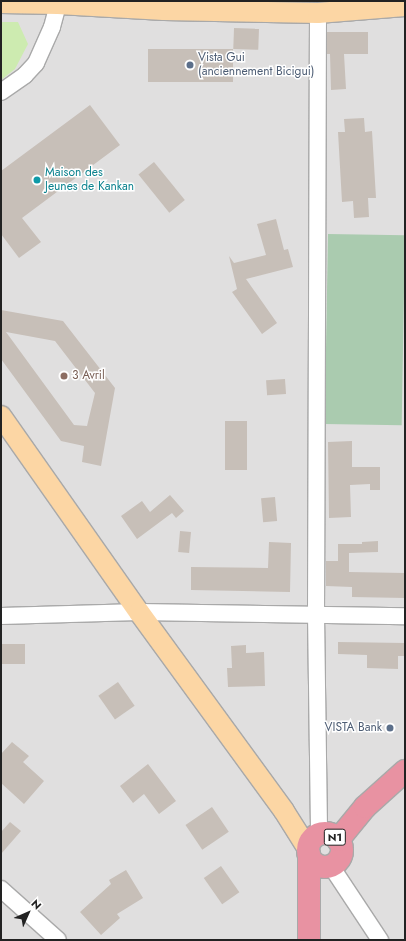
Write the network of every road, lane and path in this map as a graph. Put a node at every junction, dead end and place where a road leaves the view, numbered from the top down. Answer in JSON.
{"nodes":[{"id":1,"x":1,"y":3,"type":"edge"},
{"id":2,"x":48,"y":3,"type":"edge"},
{"id":3,"x":165,"y":6,"type":"edge"},
{"id":4,"x":405,"y":6,"type":"edge"},
{"id":5,"x":318,"y":13,"type":"junction"},
{"id":6,"x":1,"y":92,"type":"edge"},
{"id":7,"x":1,"y":416,"type":"edge"},
{"id":8,"x":139,"y":612,"type":"junction"},
{"id":9,"x":316,"y":614,"type":"junction"},
{"id":10,"x":1,"y":616,"type":"edge"},
{"id":11,"x":405,"y":616,"type":"edge"},
{"id":12,"x":405,"y":771,"type":"edge"},
{"id":13,"x":321,"y":847,"type":"junction"},
{"id":14,"x":1,"y":889,"type":"edge"},
{"id":15,"x":58,"y":940,"type":"edge"},
{"id":16,"x":309,"y":940,"type":"edge"},
{"id":17,"x":380,"y":940,"type":"edge"}],
"edges":[{"from":1,"to":2,"type":"main road"},
{"from":2,"to":3,"type":"main road"},
{"from":2,"to":6,"type":"street"},
{"from":3,"to":5,"type":"main road"},
{"from":4,"to":5,"type":"main road"},
{"from":5,"to":9,"type":"street"},
{"from":7,"to":8,"type":"main road"},
{"from":8,"to":9,"type":"street"},
{"from":8,"to":10,"type":"street"},
{"from":8,"to":13,"type":"main road"},
{"from":9,"to":11,"type":"street"},
{"from":9,"to":13,"type":"street"},
{"from":12,"to":13,"type":"highway","number":"N1"},
{"from":13,"to":16,"type":"highway","number":"N1"},
{"from":13,"to":17,"type":"street"},
{"from":14,"to":15,"type":"street"}]}
